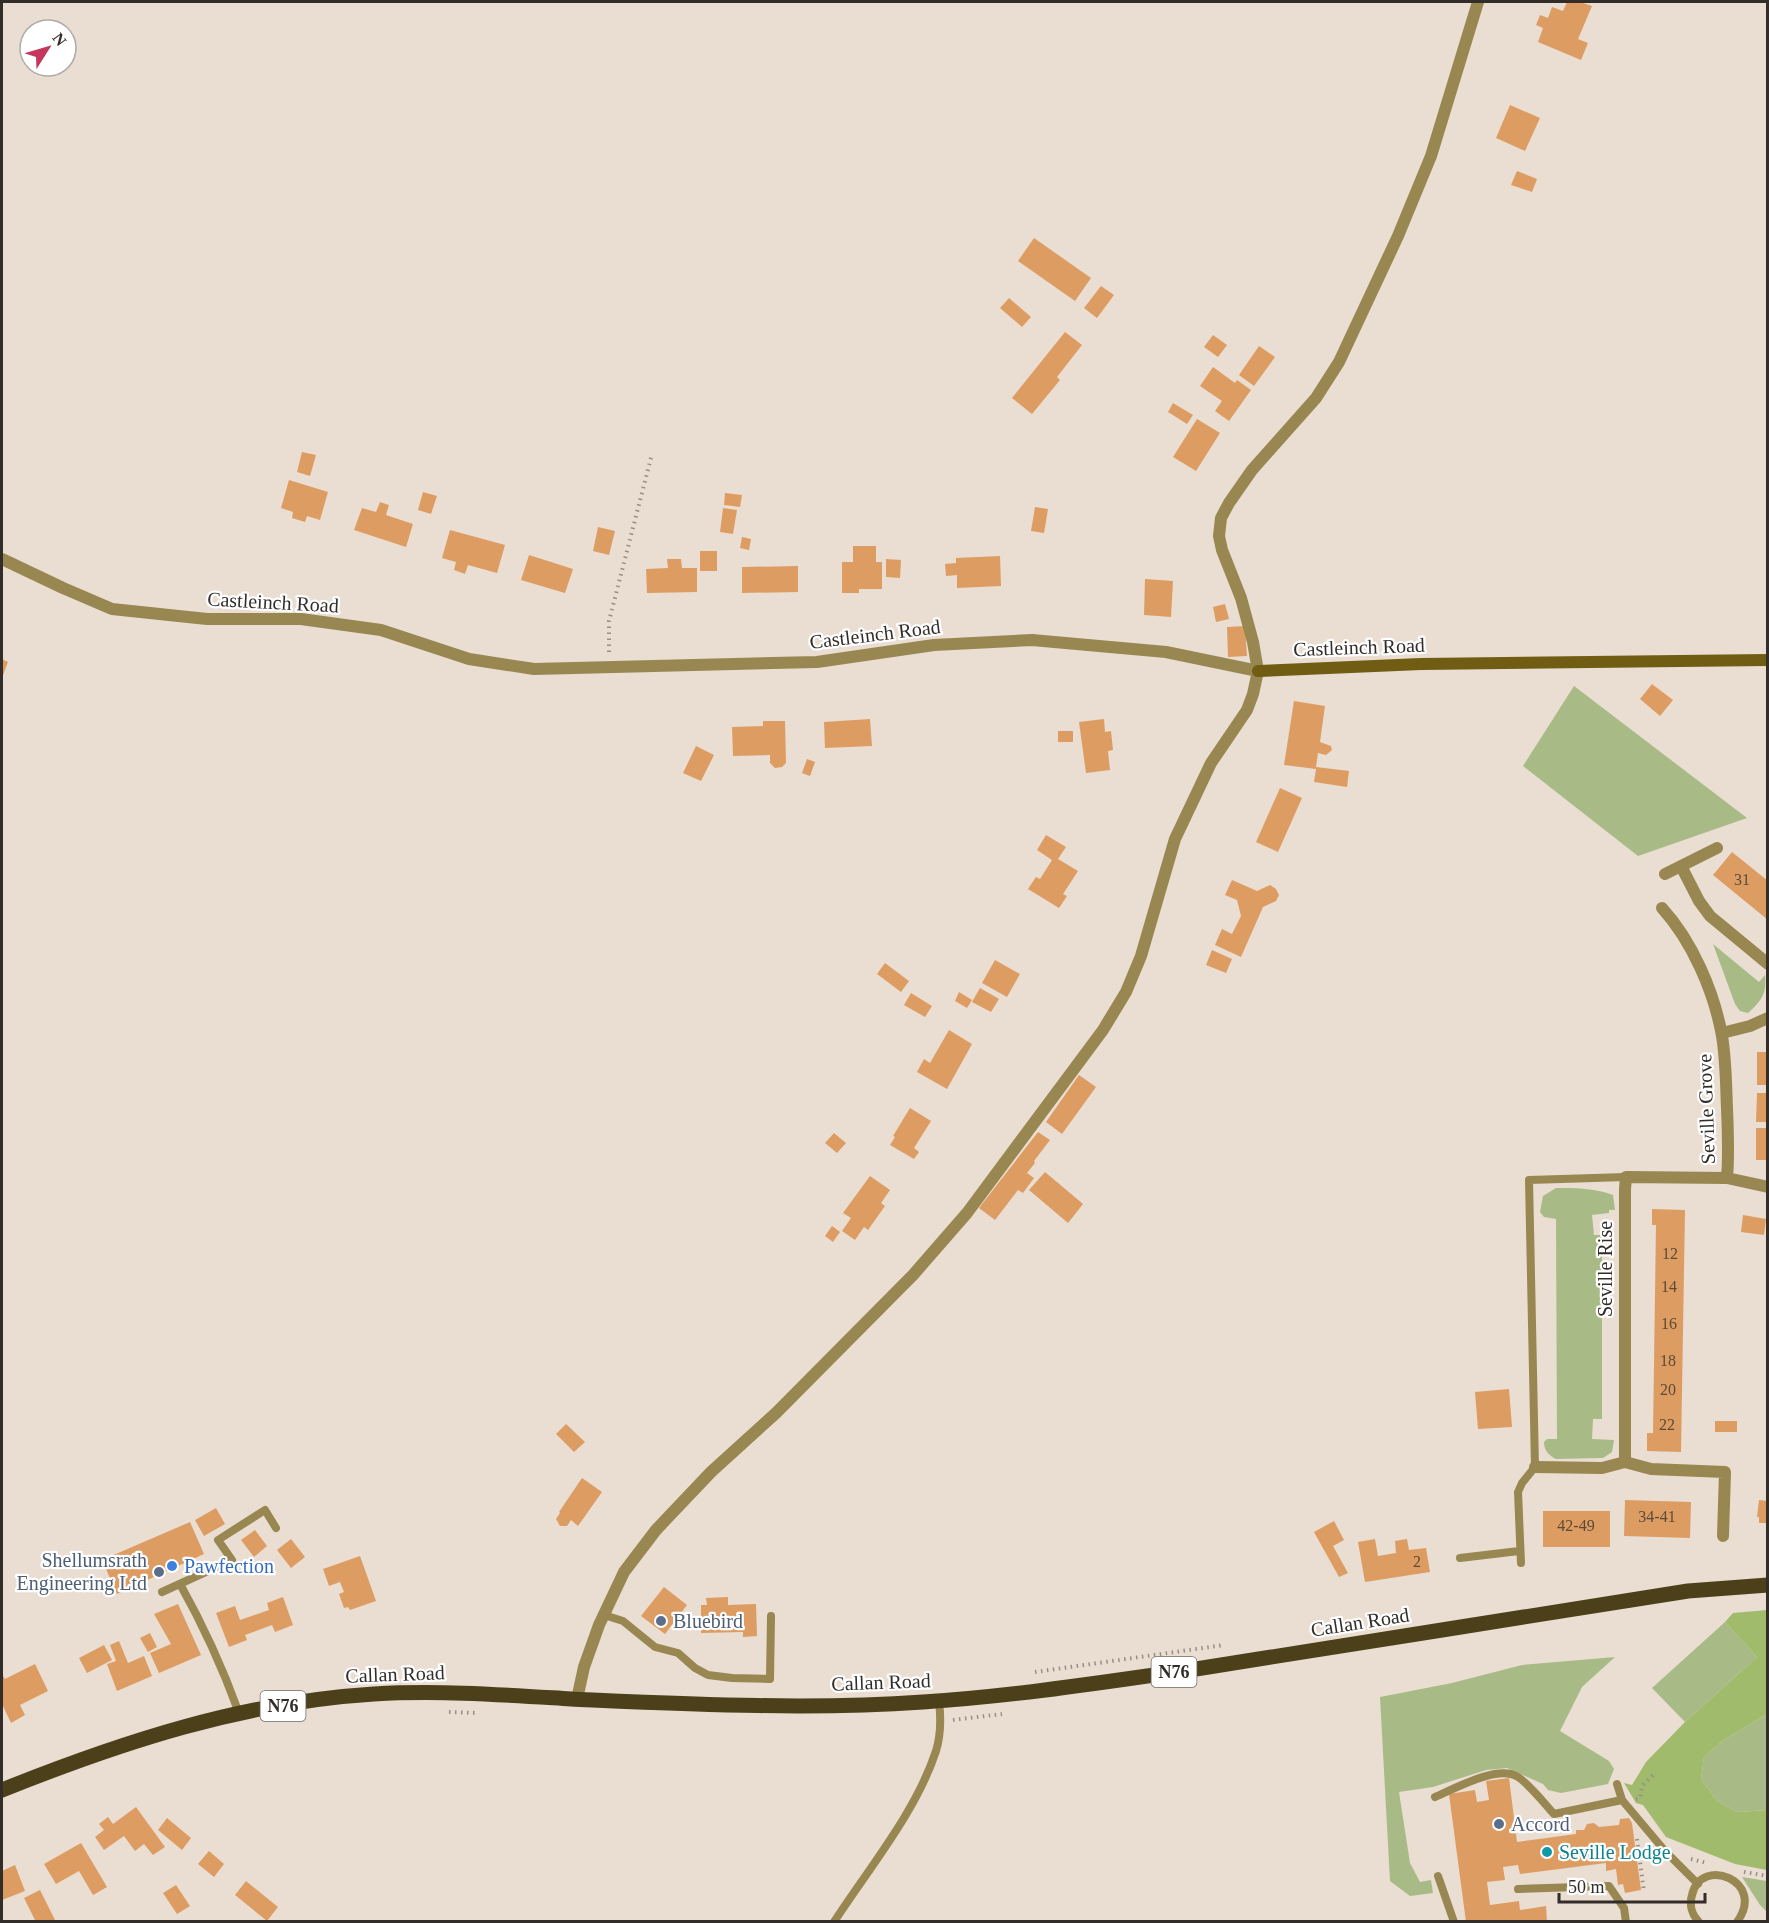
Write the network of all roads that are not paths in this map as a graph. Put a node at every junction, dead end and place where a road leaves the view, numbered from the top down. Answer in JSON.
{"nodes":[{"id":1,"x":1478,"y":2,"type":"edge"},
{"id":2,"x":2,"y":559,"type":"edge"},
{"id":3,"x":1767,"y":660,"type":"edge"},
{"id":4,"x":1258,"y":671,"type":"junction"},
{"id":5,"x":1718,"y":848,"type":"dead end"},
{"id":6,"x":1681,"y":866,"type":"junction"},
{"id":7,"x":1665,"y":874,"type":"dead end"},
{"id":8,"x":1662,"y":908,"type":"dead end"},
{"id":9,"x":1767,"y":964,"type":"edge"},
{"id":10,"x":1767,"y":1018,"type":"edge"},
{"id":11,"x":1722,"y":1033,"type":"junction"},
{"id":12,"x":1626,"y":1177,"type":"junction"},
{"id":13,"x":1727,"y":1178,"type":"junction"},
{"id":14,"x":1767,"y":1187,"type":"edge"},
{"id":15,"x":1625,"y":1462,"type":"junction"},
{"id":16,"x":1534,"y":1467,"type":"junction"},
{"id":17,"x":276,"y":1528,"type":"dead end"},
{"id":18,"x":1722,"y":1536,"type":"dead end"},
{"id":19,"x":1520,"y":1551,"type":"junction"},
{"id":20,"x":1460,"y":1558,"type":"dead end"},
{"id":21,"x":1521,"y":1563,"type":"dead end"},
{"id":22,"x":180,"y":1584,"type":"junction"},
{"id":23,"x":1767,"y":1585,"type":"edge"},
{"id":24,"x":162,"y":1592,"type":"dead end"},
{"id":25,"x":604,"y":1616,"type":"junction"},
{"id":26,"x":771,"y":1616,"type":"dead end"},
{"id":27,"x":577,"y":1699,"type":"junction"},
{"id":28,"x":939,"y":1701,"type":"junction"},
{"id":29,"x":239,"y":1713,"type":"junction"},
{"id":30,"x":1617,"y":1784,"type":"dead end"},
{"id":31,"x":2,"y":1790,"type":"edge"},
{"id":32,"x":1435,"y":1797,"type":"dead end"},
{"id":33,"x":1622,"y":1800,"type":"junction"},
{"id":34,"x":1438,"y":1876,"type":"dead end"},
{"id":35,"x":1698,"y":1884,"type":"junction"},
{"id":36,"x":1518,"y":1889,"type":"dead end"},
{"id":37,"x":1738,"y":1921,"type":"edge"},
{"id":38,"x":834,"y":1922,"type":"edge"},
{"id":39,"x":1454,"y":1922,"type":"edge"},
{"id":40,"x":1626,"y":1922,"type":"edge"},
{"id":41,"x":1699,"y":1922,"type":"edge"}],
"edges":[{"from":1,"to":4,"type":"street"},
{"from":2,"to":4,"type":"street","name":"Castleinch Road"},
{"from":3,"to":4,"type":"street","name":"Castleinch Road"},
{"from":4,"to":25,"type":"street"},
{"from":5,"to":6,"type":"street"},
{"from":6,"to":7,"type":"street"},
{"from":6,"to":9,"type":"street"},
{"from":8,"to":11,"type":"street","name":"Seville Grove"},
{"from":10,"to":11,"type":"street","name":"Seville Grove"},
{"from":11,"to":13,"type":"street","name":"Seville Grove"},
{"from":12,"to":13,"type":"street"},
{"from":12,"to":15,"type":"street","name":"Seville Rise"},
{"from":12,"to":16,"type":"lane"},
{"from":13,"to":14,"type":"street","name":"Seville Grove"},
{"from":15,"to":16,"type":"street"},
{"from":15,"to":18,"type":"street"},
{"from":16,"to":19,"type":"lane"},
{"from":17,"to":22,"type":"lane"},
{"from":19,"to":20,"type":"lane"},
{"from":19,"to":21,"type":"lane"},
{"from":22,"to":24,"type":"lane"},
{"from":22,"to":29,"type":"lane"},
{"from":23,"to":28,"type":"main road","name":"Callan Road","number":"N76"},
{"from":25,"to":26,"type":"lane"},
{"from":25,"to":27,"type":"street"},
{"from":27,"to":28,"type":"main road","name":"Callan Road","number":"N76"},
{"from":27,"to":29,"type":"main road","name":"Callan Road","number":"N76"},
{"from":28,"to":38,"type":"lane"},
{"from":29,"to":31,"type":"main road","name":"Callan Road","number":"N76"},
{"from":30,"to":33,"type":"lane"},
{"from":32,"to":33,"type":"lane"},
{"from":33,"to":35,"type":"lane"},
{"from":34,"to":39,"type":"lane"},
{"from":35,"to":37,"type":"lane"},
{"from":35,"to":41,"type":"lane"},
{"from":36,"to":40,"type":"lane"}]}
